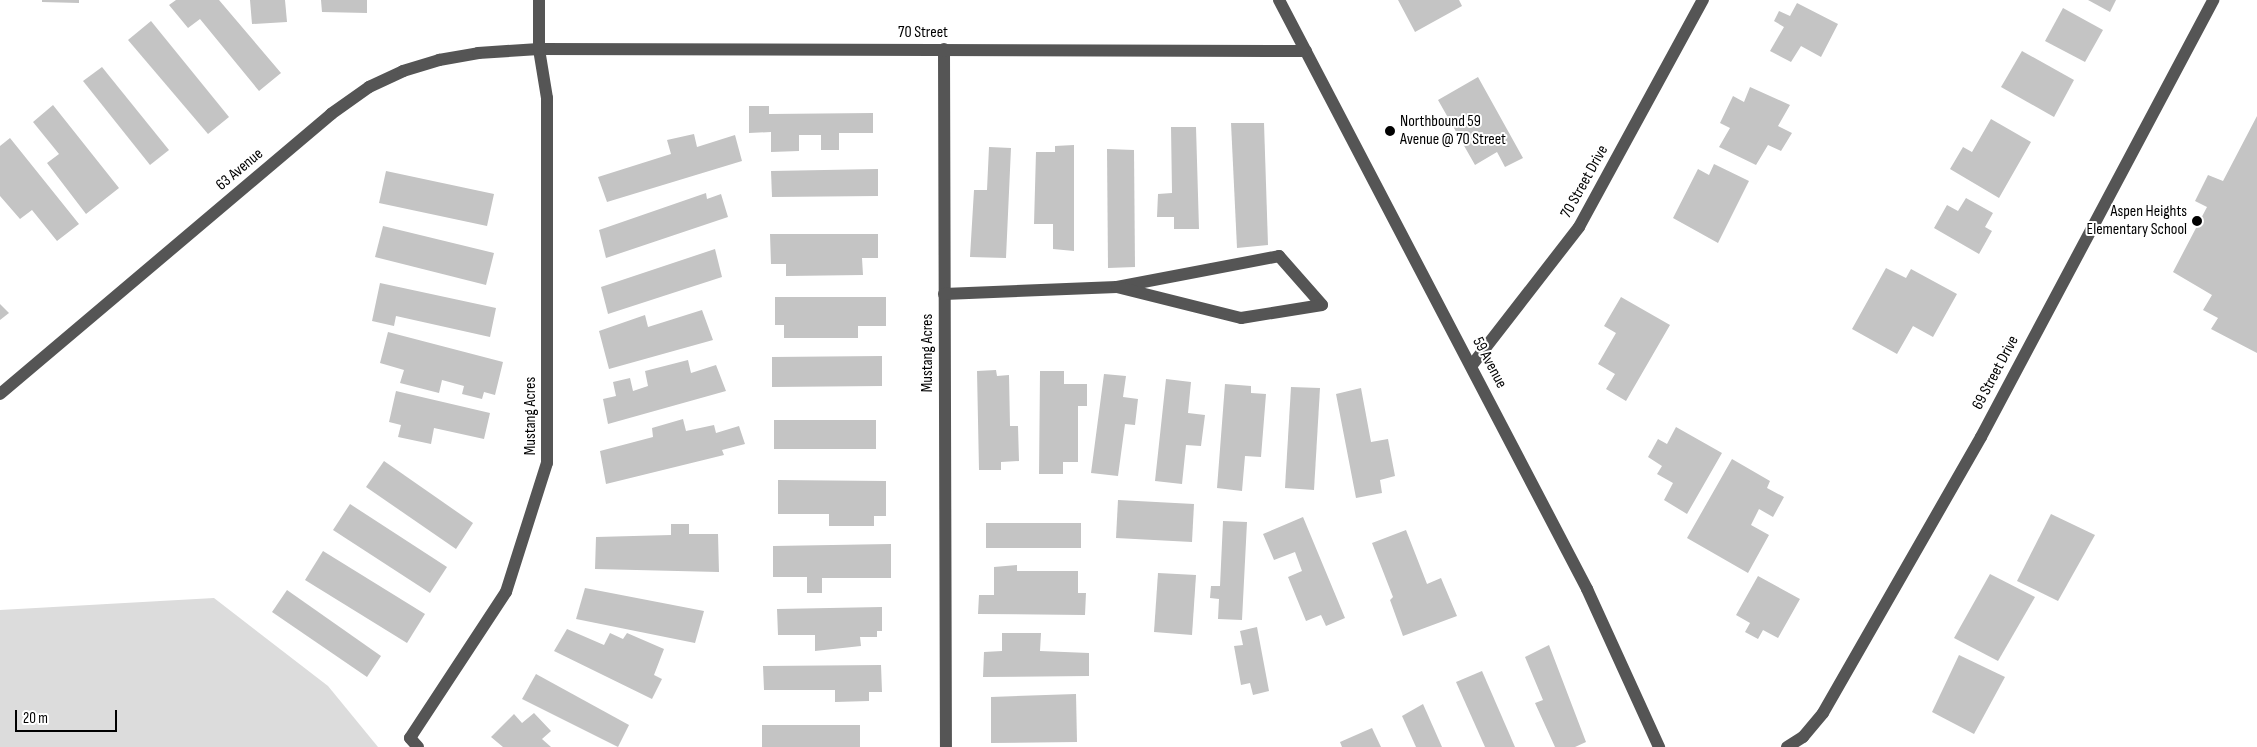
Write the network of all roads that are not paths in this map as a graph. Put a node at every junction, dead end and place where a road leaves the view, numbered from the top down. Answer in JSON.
{"nodes":[{"id":1,"x":538,"y":0,"type":"edge"},
{"id":2,"x":1279,"y":0,"type":"edge"},
{"id":3,"x":1703,"y":0,"type":"edge"},
{"id":4,"x":2213,"y":0,"type":"edge"},
{"id":5,"x":540,"y":49,"type":"junction"},
{"id":6,"x":944,"y":49,"type":"junction"},
{"id":7,"x":1306,"y":51,"type":"junction"},
{"id":8,"x":1117,"y":287,"type":"junction"},
{"id":9,"x":944,"y":294,"type":"junction"},
{"id":10,"x":1472,"y":365,"type":"junction"},
{"id":11,"x":0,"y":394,"type":"edge"},
{"id":12,"x":1803,"y":737,"type":"junction"},
{"id":13,"x":418,"y":747,"type":"edge"},
{"id":14,"x":946,"y":747,"type":"edge"},
{"id":15,"x":1659,"y":747,"type":"edge"},
{"id":16,"x":1787,"y":747,"type":"edge"},
{"id":17,"x":1794,"y":747,"type":"edge"}],
"edges":[{"from":1,"to":5,"type":"street"},
{"from":2,"to":7,"type":"street","name":"59 Avenue"},
{"from":3,"to":10,"type":"street","name":"70 Street Drive"},
{"from":4,"to":12,"type":"street","name":"69 Street Drive"},
{"from":5,"to":6,"type":"street","name":"70 Street"},
{"from":5,"to":11,"type":"street","name":"63 Avenue"},
{"from":5,"to":13,"type":"street","name":"Mustang Acres"},
{"from":6,"to":7,"type":"street","name":"70 Street"},
{"from":6,"to":9,"type":"street","name":"Mustang Acres"},
{"from":7,"to":10,"type":"street","name":"59 Avenue"},
{"from":8,"to":8,"type":"street"},
{"from":8,"to":9,"type":"street"},
{"from":9,"to":14,"type":"street","name":"Mustang Acres"},
{"from":10,"to":15,"type":"street","name":"59 Avenue"},
{"from":12,"to":16,"type":"street","name":"69 Street Drive"},
{"from":12,"to":17,"type":"street"}]}
